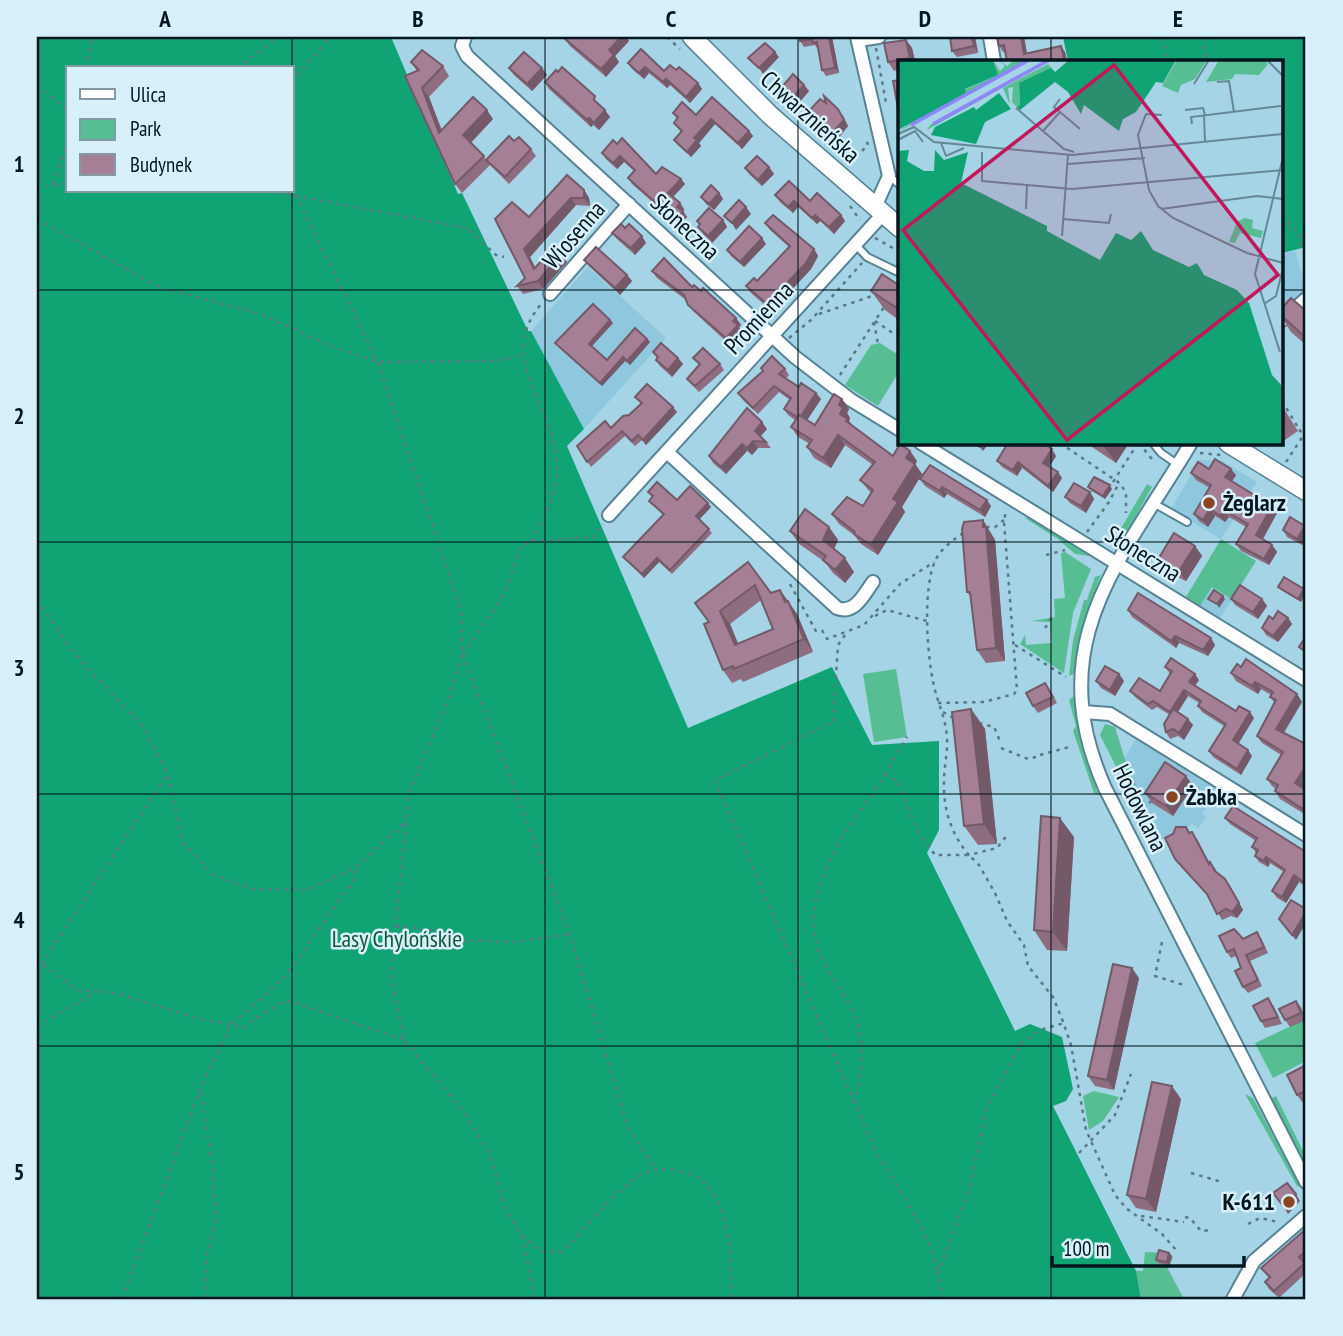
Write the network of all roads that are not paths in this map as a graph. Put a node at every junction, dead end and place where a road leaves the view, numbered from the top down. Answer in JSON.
{"nodes":[{"id":1,"x":465,"y":37,"type":"edge"},
{"id":2,"x":692,"y":37,"type":"edge"},
{"id":3,"x":878,"y":37,"type":"edge"},
{"id":4,"x":990,"y":37,"type":"edge"},
{"id":5,"x":858,"y":38,"type":"edge"},
{"id":6,"x":995,"y":60,"type":"edge"},
{"id":7,"x":889,"y":176,"type":"junction"},
{"id":8,"x":898,"y":183,"type":"edge"},
{"id":9,"x":629,"y":204,"type":"junction"},
{"id":10,"x":879,"y":211,"type":"junction"},
{"id":11,"x":898,"y":226,"type":"edge"},
{"id":12,"x":856,"y":245,"type":"junction"},
{"id":13,"x":898,"y":272,"type":"edge"},
{"id":14,"x":550,"y":294,"type":"road end"},
{"id":15,"x":1306,"y":299,"type":"edge"},
{"id":16,"x":1284,"y":318,"type":"edge"},
{"id":17,"x":771,"y":335,"type":"junction"},
{"id":18,"x":898,"y":429,"type":"edge"},
{"id":19,"x":923,"y":444,"type":"edge"},
{"id":20,"x":1154,"y":444,"type":"edge"},
{"id":21,"x":1196,"y":448,"type":"edge"},
{"id":22,"x":1226,"y":449,"type":"edge"},
{"id":23,"x":667,"y":452,"type":"junction"},
{"id":24,"x":1179,"y":465,"type":"junction"},
{"id":25,"x":1306,"y":491,"type":"edge"},
{"id":26,"x":1155,"y":504,"type":"junction"},
{"id":27,"x":609,"y":515,"type":"road end"},
{"id":28,"x":1186,"y":522,"type":"dead end"},
{"id":29,"x":1116,"y":562,"type":"junction"},
{"id":30,"x":873,"y":582,"type":"dead end"},
{"id":31,"x":1306,"y":680,"type":"edge"},
{"id":32,"x":1083,"y":712,"type":"junction"},
{"id":33,"x":1306,"y":835,"type":"edge"},
{"id":34,"x":1306,"y":1182,"type":"edge"},
{"id":35,"x":1306,"y":1216,"type":"edge"},
{"id":36,"x":1233,"y":1299,"type":"edge"}],
"edges":[{"from":1,"to":9,"type":"street","name":"Słoneczna"},
{"from":2,"to":10,"type":"main road","name":"Chwarznieńska"},
{"from":3,"to":5,"type":"street"},
{"from":4,"to":6,"type":"street"},
{"from":5,"to":7,"type":"street"},
{"from":7,"to":8,"type":"lane"},
{"from":7,"to":10,"type":"street","name":"Promienna"},
{"from":9,"to":14,"type":"street","name":"Wiosenna"},
{"from":9,"to":17,"type":"street","name":"Słoneczna"},
{"from":10,"to":11,"type":"main road","name":"Chwarznieńska"},
{"from":10,"to":12,"type":"street","name":"Promienna"},
{"from":12,"to":13,"type":"lane"},
{"from":12,"to":17,"type":"street","name":"Promienna"},
{"from":15,"to":16,"type":"street"},
{"from":17,"to":18,"type":"street","name":"Słoneczna"},
{"from":17,"to":23,"type":"street","name":"Promienna"},
{"from":19,"to":29,"type":"street","name":"Słoneczna"},
{"from":20,"to":24,"type":"lane"},
{"from":21,"to":24,"type":"street","name":"Hodowlana"},
{"from":22,"to":25,"type":"main road"},
{"from":23,"to":27,"type":"street","name":"Promienna"},
{"from":23,"to":30,"type":"street"},
{"from":24,"to":26,"type":"street","name":"Hodowlana"},
{"from":26,"to":28,"type":"lane"},
{"from":26,"to":29,"type":"street","name":"Hodowlana"},
{"from":29,"to":31,"type":"street","name":"Słoneczna"},
{"from":29,"to":32,"type":"street","name":"Hodowlana"},
{"from":32,"to":33,"type":"street"},
{"from":32,"to":34,"type":"street","name":"Hodowlana"},
{"from":35,"to":36,"type":"street"}]}
